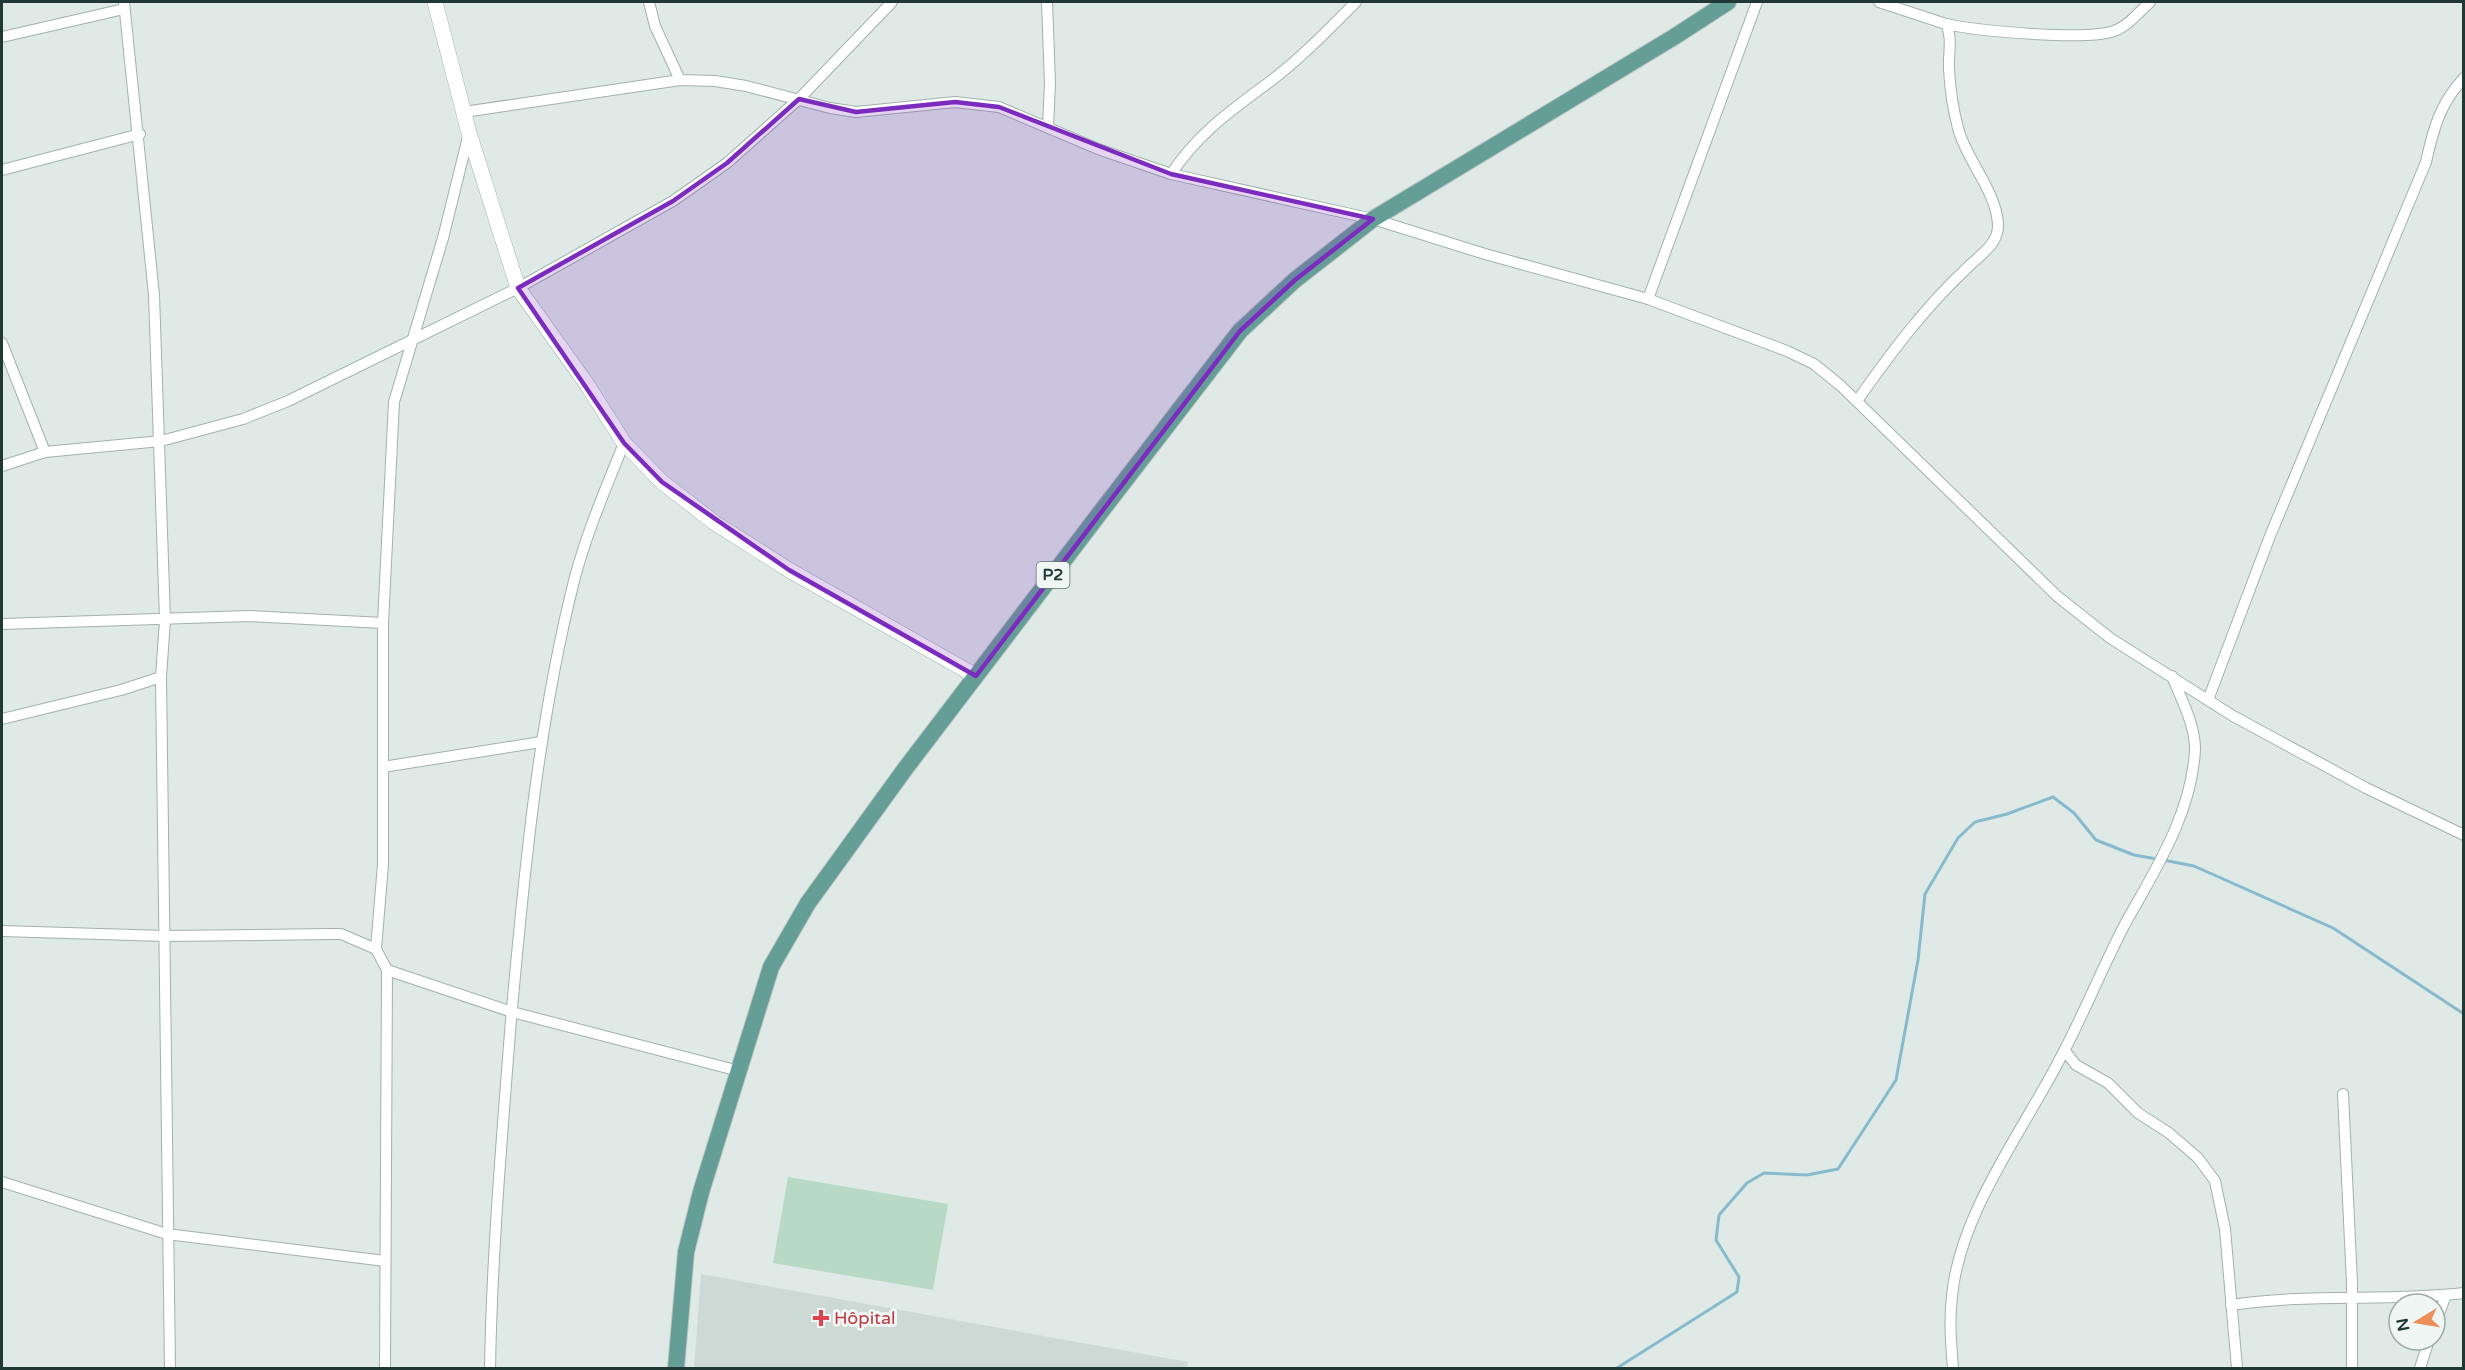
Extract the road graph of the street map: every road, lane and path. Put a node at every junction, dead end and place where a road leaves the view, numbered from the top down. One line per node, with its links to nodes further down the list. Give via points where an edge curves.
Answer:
1 (435, 2): 16 (main road)
2 (649, 2): 14 (street, via 655,27)
3 (892, 2): 15 (street)
4 (1047, 2): 17 (street)
5 (1356, 2): 21 (street, via 1306,51 1188,148)
6 (1728, 2): 22 (main road, P2)
7 (1757, 2): 24 (street)
8 (1880, 2): 11 (street)
9 (2150, 2): 11 (street, via 2127,24 2113,31 2083,35 1974,30)
10 (124, 5): 12 (street); 19 (street)
11 (1946, 24): 27 (street, via 1950,32 1949,66 1958,129 1992,203 1998,224 1996,236 1991,246 1900,340)
12 (2, 37)
13 (2463, 78): 38 (street, via 2439,114 2426,162 2270,536)
14 (681, 80): 15 (street, via 715,81); 16 (street)
15 (799, 99): 17 (street, via 856,112 954,102 982,104); 23 (street, via 727,163 673,201)
16 (464, 112): 18 (main road)
17 (1048, 127): 21 (street)
18 (469, 133): 23 (main road); 25 (street)
19 (140, 134): 20 (street); 28 (street, via 154,295)
20 (2, 170)
21 (1171, 174): 22 (street)
22 (1373, 219): 24 (street, via 1485,255); 36 (main road, P2, via 1295,280 1239,331)
23 (518, 288): 25 (street); 29 (main road)
24 (1648, 299): 27 (street, via 1814,364)
25 (414, 339): 28 (street, via 270,409); 33 (street, via 394,402)
26 (2, 343): 30 (street)
27 (1857, 401): 37 (street, via 2057,596 2110,638)
28 (160, 441): 30 (street); 32 (street)
29 (624, 443): 36 (main road, via 662,482 715,523 789,570); 40 (street, via 575,580)
30 (45, 452): 31 (street)
31 (2, 466)
32 (165, 620): 33 (street, via 249,616); 34 (street); 35 (street)
33 (383, 623): 41 (street)
34 (2, 624)
35 (161, 676): 39 (street, via 121,690); 44 (street)
36 (976, 676): 49 (main road, P2, via 788,935 763,987)
37 (2172, 676): 38 (street); 48 (street, via 2190,722 2195,748 2190,784 2169,848 2099,974)
38 (2208, 700): 42 (street, via 2366,788)
39 (2, 719)
40 (541, 742): 41 (street); 47 (street)
41 (383, 767): 45 (street, via 383,864)
42 (2463, 835)
43 (2, 931): 44 (street)
44 (165, 936): 45 (street, via 341,934); 52 (street)
45 (376, 949): 46 (street)
46 (387, 970): 47 (street); 53 (street)
47 (512, 1012): 49 (street); 62 (street, via 492,1260)
48 (2065, 1051): 58 (street, via 2076,1065 2117,1090 2138,1113 2169,1133 2210,1172 2222,1207); 64 (street, via 1970,1224 1952,1295)
49 (740, 1071): 63 (main road, P2, via 686,1252)
50 (2343, 1094): 57 (street)
51 (2, 1182): 52 (street)
52 (167, 1234): 53 (street); 60 (street)
53 (385, 1261): 61 (street)
54 (2463, 1293): 55 (street)
55 (2447, 1295)
56 (2387, 1298): 57 (street)
57 (2352, 1300): 58 (street, via 2303,1297); 66 (street)
58 (2231, 1305): 65 (street)
59 (2425, 1352): 67 (street)
60 (170, 1368)
61 (385, 1368)
62 (490, 1368)
63 (676, 1368)
64 (1953, 1368)
65 (2237, 1368)
66 (2352, 1368)
67 (2420, 1368)

